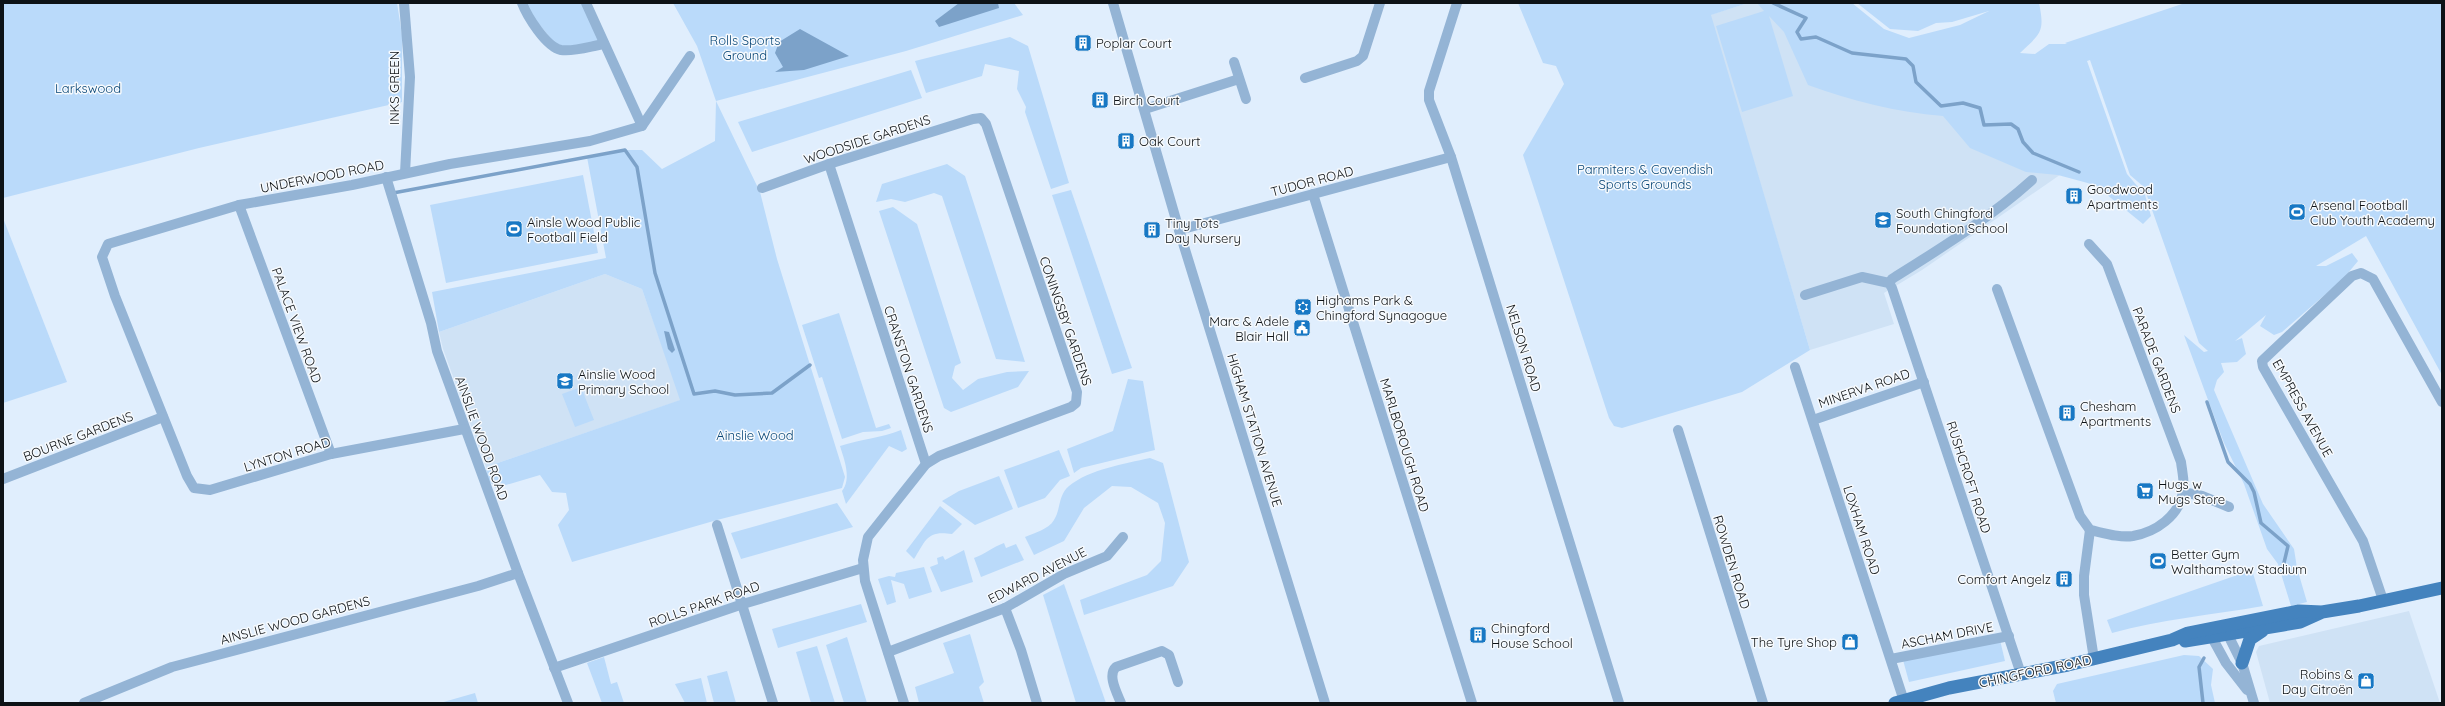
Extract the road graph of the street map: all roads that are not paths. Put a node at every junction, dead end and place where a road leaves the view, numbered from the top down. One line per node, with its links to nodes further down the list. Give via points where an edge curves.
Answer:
1 (404, 3): 18 (street, INKS GREEN, via 410,77)
2 (522, 3): 7 (street, via 527,15 549,44 560,50)
3 (586, 3): 7 (street)
4 (1113, 3): 13 (street, HIGHAM STATION AVENUE)
5 (1380, 3): 10 (street, via 1363,56 1357,61)
6 (1457, 3): 16 (street, NELSON ROAD, via 1429,95)
7 (604, 44): 15 (street)
8 (690, 56): 15 (street)
9 (1234, 62): 11 (street)
10 (1305, 78)
11 (1240, 79): 12 (street); 13 (street)
12 (1246, 99)
13 (1145, 109): 24 (street, HIGHAM STATION AVENUE)
14 (980, 118): 17 (street, WOODSIDE GARDENS); 37 (street, CONINGSBY GARDENS, via 986,124 1077,397 1071,408 939,456)
15 (642, 126): 18 (street, UNDERWOOD ROAD, via 590,141)
16 (1451, 157): 22 (street, TUDOR ROAD); 72 (street, NELSON ROAD)
17 (830, 164): 21 (street, WOODSIDE GARDENS); 37 (street, CRANSTON GARDENS)
18 (405, 173): 19 (street, UNDERWOOD ROAD)
19 (386, 177): 23 (street, UNDERWOOD ROAD); 34 (street, AINSLIE WOOD ROAD, via 431,323 437,351)
20 (2032, 180): 26 (street, via 2008,201 1892,279)
21 (762, 188)
22 (1314, 194): 24 (street, TUDOR ROAD); 71 (street, MARLBOROUGH ROAD)
23 (240, 205): 32 (street, UNDERWOOD ROAD, via 108,244 102,257); 36 (street, PALACE VIEW ROAD)
24 (1179, 230): 70 (street, HIGHAM STATION AVENUE)
25 (2090, 244): 39 (street, PARADE GARDENS, via 2107,264 2139,349 2181,462)
26 (1891, 286): 28 (street, via 1862,277); 30 (street, RUSHCROFT ROAD)
27 (1997, 289): 42 (street, via 2080,516)
28 (1805, 295)
29 (1795, 367): 33 (street, LOXHAM ROAD)
30 (1924, 382): 33 (street, MINERVA ROAD); 54 (street, RUSHCROFT ROAD)
31 (2442, 402): 47 (street, EMPRESS AVENUE, via 2373,279 2361,273 2352,276 2262,361 2263,367 2363,541)
32 (163, 417): 36 (street, LYNTON ROAD, via 194,488 210,490); 38 (street, BOURNE GARDENS)
33 (1813, 420): 56 (street, LOXHAM ROAD)
34 (464, 429): 36 (street, LYNTON ROAD); 45 (street, AINSLIE WOOD ROAD)
35 (1678, 430): 73 (street, ROWDEN ROAD)
36 (331, 454)
37 (926, 464): 44 (street, via 868,538)
38 (3, 479)
39 (2183, 492): 40 (street, via 2202,496); 42 (street, PARADE GARDENS, via 2179,506 2158,528 2133,536 2111,535)
40 (2229, 507)
41 (717, 525): 48 (street)
42 (2090, 530): 57 (street, via 2084,576 2085,603)
43 (1123, 537): 49 (street, EDWARD AVENUE, via 1107,556 1064,574)
44 (863, 568): 48 (street, ROLLS PARK ROAD); 55 (street)
45 (518, 573): 59 (street, AINSLIE WOOD ROAD); 64 (street, AINSLIE WOOD GARDENS, via 478,586 172,667)
46 (2442, 588): 47 (main road, CHINGFORD ROAD)
47 (2383, 600): 50 (main road, CHINGFORD ROAD)
48 (743, 604): 59 (street, ROLLS PARK ROAD); 66 (street)
49 (1005, 608): 55 (street, EDWARD AVENUE); 68 (street)
50 (2322, 612): 51 (main road, CHINGFORD ROAD, via 2300,622); 52 (main road, CHINGFORD ROAD, via 2299,611)
51 (2265, 629): 52 (main road, CHINGFORD ROAD); 58 (main road, via 2250,639)
52 (2226, 630): 53 (main road, CHINGFORD ROAD); 58 (street)
53 (2210, 633): 57 (main road, CHINGFORD ROAD, via 2189,641 2175,639); 62 (street, via 2226,663)
54 (2009, 636): 56 (street, ASCHAM DRIVE); 60 (street, RUSHCROFT ROAD)
55 (888, 652): 67 (street)
56 (1891, 659): 63 (street, LOXHAM ROAD)
57 (2094, 659): 60 (main road, CHINGFORD ROAD)
58 (2242, 663): 62 (street)
59 (554, 668): 65 (street, AINSLIE WOOD ROAD)
60 (2021, 674): 63 (main road, CHINGFORD ROAD, via 1949,688)
61 (1178, 682): 69 (street, via 1169,655 1162,651 1116,667 1112,676)
62 (2249, 692): 74 (street)
63 (1900, 702)
64 (84, 703)
65 (568, 703)
66 (773, 703)
67 (904, 703)
68 (1037, 703)
69 (1121, 703)
70 (1325, 703)
71 (1472, 703)
72 (1619, 703)
73 (1763, 703)
74 (2254, 703)

